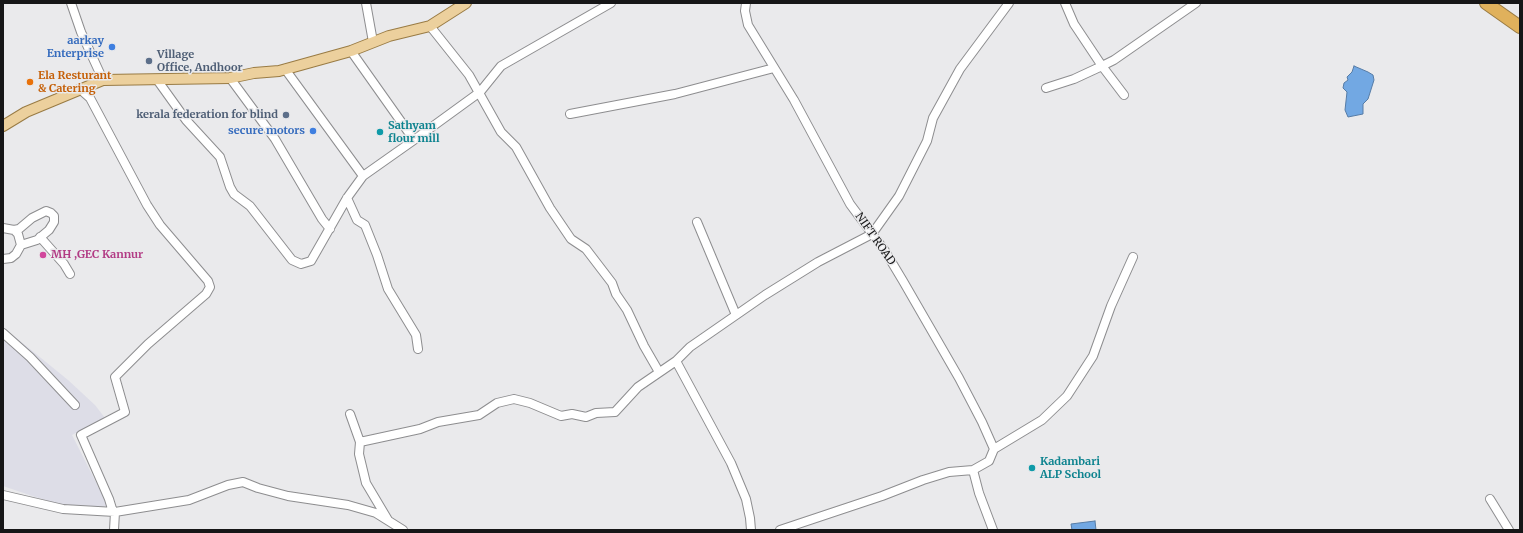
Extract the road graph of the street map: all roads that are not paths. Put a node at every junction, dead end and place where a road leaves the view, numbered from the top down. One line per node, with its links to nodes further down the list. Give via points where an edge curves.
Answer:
1 (71, 3): 18 (street)
2 (366, 3): 12 (street)
3 (466, 3): 10 (main road)
4 (611, 3): 22 (street, via 501,66)
5 (746, 3): 15 (street, NIFT ROAD, via 748,25)
6 (1009, 3): 33 (street, via 956,76 933,118 927,141 899,196)
7 (1065, 3): 14 (street, via 1074,24)
8 (1196, 3): 14 (street)
9 (1486, 3): 11 (highway)
10 (430, 26): 12 (main road); 22 (street)
11 (1520, 27)
12 (373, 42): 13 (main road)
13 (350, 51): 16 (main road); 26 (street)
14 (1102, 66): 20 (street); 23 (street)
15 (774, 68): 24 (street, via 675,94); 33 (street, NIFT ROAD, via 850,204)
16 (285, 69): 17 (main road); 27 (street)
17 (230, 78): 19 (main road); 31 (street, via 275,139)
18 (103, 80): 19 (main road); 21 (main road)
19 (158, 81): 31 (street, via 186,120 220,157 234,194 250,206 292,260 301,264 310,261)
20 (1046, 88)
21 (81, 90): 25 (main road, via 26,112); 51 (street, via 90,98 160,225 208,281 210,287 206,294 148,344 115,377 125,412 81,435)
22 (480, 92): 26 (street); 43 (street, via 501,132 516,147 550,208 571,239 586,249 612,283)
23 (1124, 95)
24 (570, 114)
25 (3, 126)
26 (414, 140): 27 (street)
27 (363, 176): 28 (street)
28 (347, 198): 31 (street); 41 (street, via 357,220 364,225 388,289 416,335)
29 (697, 222): 39 (street)
30 (3, 228): 32 (street)
31 (330, 229)
32 (14, 230): 34 (street, via 46,211 51,213 54,222); 35 (street)
33 (872, 234): 39 (street, via 818,262); 47 (street, NIFT ROAD, via 903,281 959,378)
34 (40, 237): 35 (street); 38 (street)
35 (21, 245): 37 (street, via 11,258)
36 (1133, 257): 47 (street, via 1092,356 1067,396 1042,420)
37 (3, 259)
38 (70, 274)
39 (736, 315): 42 (street, via 690,347)
40 (3, 333): 44 (street, via 30,357)
41 (418, 349)
42 (676, 361): 43 (street); 55 (street, via 731,463 746,499)
43 (659, 372): 46 (street, via 638,387 615,412 596,413 586,417 572,414 560,416 514,399 497,403 479,415 438,422 420,429)
44 (75, 405)
45 (350, 414): 46 (street)
46 (360, 442): 52 (street, via 359,454 366,483)
47 (994, 449): 48 (street, via 990,460)
48 (973, 470): 56 (street, via 949,472 923,480); 57 (street)
49 (3, 495): 51 (street, via 64,509)
50 (1490, 499): 58 (street)
51 (114, 512): 52 (street, via 189,500 243,482 288,496 362,509); 53 (street)
52 (388, 520): 54 (street)
53 (114, 530)
54 (403, 530)
55 (751, 530)
56 (780, 530)
57 (993, 530)
58 (1509, 530)

